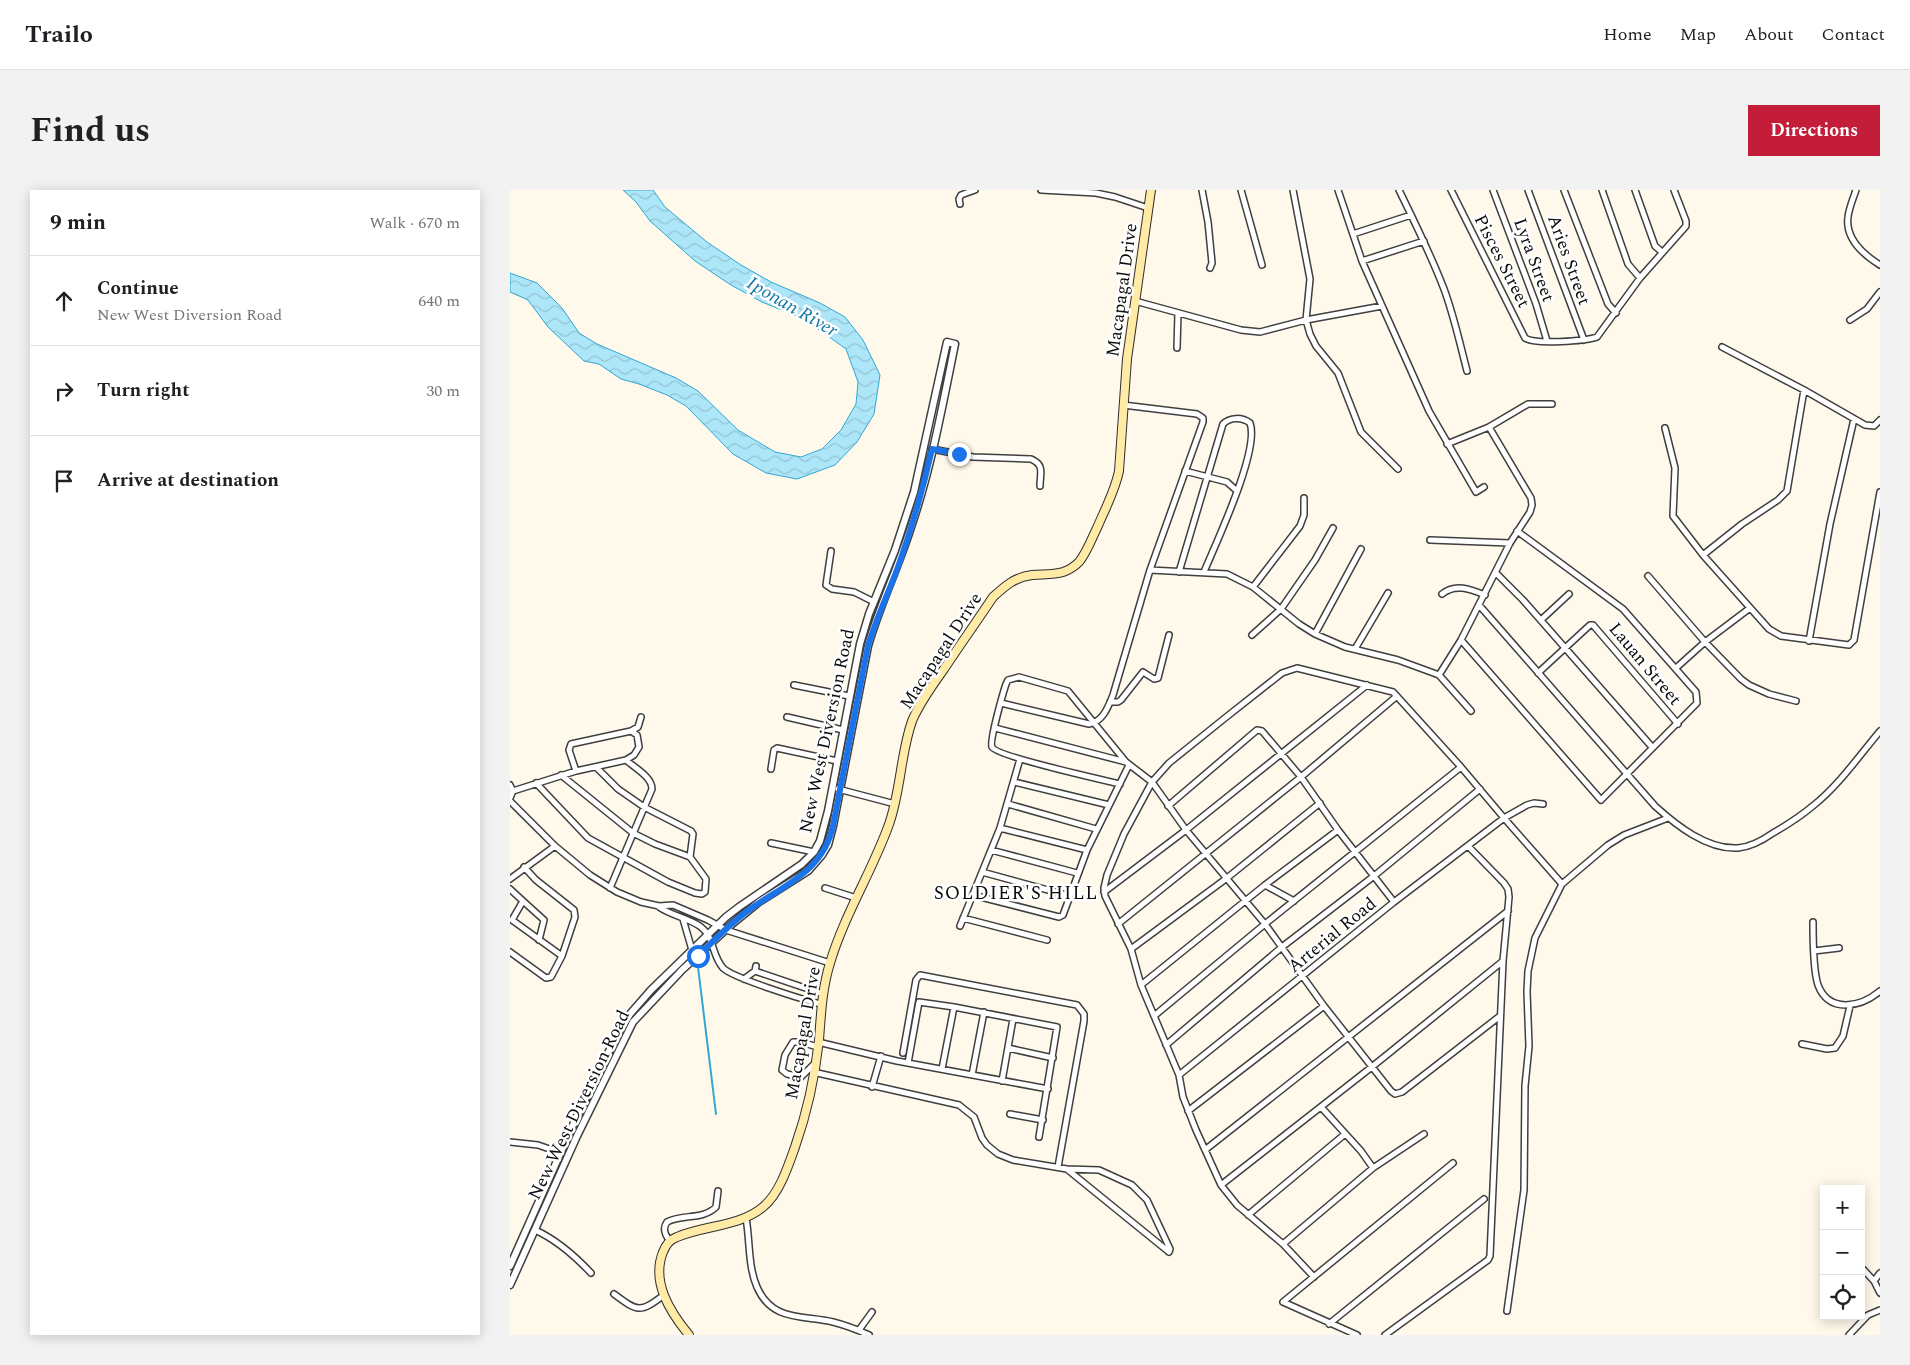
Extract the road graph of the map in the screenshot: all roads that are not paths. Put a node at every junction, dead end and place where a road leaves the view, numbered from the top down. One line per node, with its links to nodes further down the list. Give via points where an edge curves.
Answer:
1 (975, 190): 18 (street, via 961,195)
2 (1040, 190): 17 (street)
3 (1151, 190): 19 (main road, Macapagal Drive)
4 (1202, 190): 27 (street)
5 (1241, 190): 25 (street)
6 (1293, 190): 34 (street, via 1310,279)
7 (1338, 190): 21 (street)
8 (1399, 190): 20 (street)
9 (1451, 190): 37 (street, Pisces Street, via 1525,338)
10 (1493, 190): 37 (street, Lyra Street)
11 (1528, 190): 36 (street, Aries Street)
12 (1564, 190): 33 (street, via 1608,304)
13 (1602, 190): 28 (street, via 1628,264)
14 (1635, 190): 23 (street, via 1656,246)
15 (1674, 190): 23 (street, via 1686,226)
16 (1856, 190): 26 (street, via 1848,216 1848,229 1859,248)
17 (1094, 192): 19 (street)
18 (960, 204)
19 (1148, 208): 30 (main road, Macapagal Drive)
20 (1411, 215): 21 (street); 22 (street)
21 (1353, 234): 24 (street)
22 (1424, 241): 24 (street); 40 (street, via 1447,298)
23 (1662, 252): 28 (street)
24 (1362, 261): 31 (street)
25 (1262, 265)
26 (1880, 265)
27 (1210, 268)
28 (1640, 278): 33 (street)
29 (1880, 292): 35 (street, via 1867,309)
30 (1135, 301): 32 (street); 43 (main road, Macapagal Drive)
31 (1382, 306): 34 (street); 48 (street)
32 (1178, 313): 34 (street, via 1260,332); 39 (street)
33 (1616, 313): 36 (street, via 1597,337)
34 (1306, 320): 50 (street, via 1316,346 1338,373 1361,432)
35 (1850, 320)
36 (1584, 340): 37 (street)
37 (1547, 341)
38 (1722, 347): 41 (street)
39 (1177, 348)
40 (1467, 372)
41 (1804, 390): 44 (street); 64 (street, via 1787,491)
42 (1552, 404): 46 (street, via 1528,404)
43 (1123, 405): 51 (street, via 1183,412 1203,418 1203,426); 130 (main road, Macapagal Drive, via 1117,481 1088,549 1072,568 1054,574 1019,577 1008,582 993,597 919,706 908,736)
44 (1854, 419): 45 (street, via 1870,426); 84 (street, via 1830,524)
45 (1880, 420)
46 (1489, 427): 48 (street); 59 (street, via 1532,502 1530,512)
47 (1665, 428): 64 (street, via 1675,468 1673,516)
48 (1447, 444): 54 (street, via 1476,492)
49 (932, 449): 53 (street, via 973,457 1031,459 1041,468); 75 (street, New West Diversion Road, via 955,344 947,342 914,492); 126 (street, New West Diversion Road, via 913,521 868,646)
50 (1398, 470)
51 (1185, 471): 52 (street); 65 (street)
52 (1208, 476): 55 (street, via 1227,482); 55 (street, via 1223,424 1227,420 1247,420 1252,430); 66 (street)
53 (1040, 486)
54 (1484, 487)
55 (1237, 491): 67 (street)
56 (1880, 492): 84 (street, via 1854,640 1849,645)
57 (1304, 498): 70 (street, via 1300,526)
58 (1333, 528): 78 (street)
59 (1517, 531): 61 (street); 88 (street, via 1623,609)
60 (1430, 540): 61 (street)
61 (1510, 543): 68 (street)
62 (1361, 549): 80 (street)
63 (831, 552): 75 (street, via 826,585 854,592)
64 (1702, 555): 77 (street)
65 (1150, 570): 66 (street); 97 (street)
66 (1179, 572): 67 (street)
67 (1204, 572): 70 (street, via 1227,574)
68 (1496, 572): 74 (street); 79 (street)
69 (1648, 576): 85 (street)
70 (1253, 587): 78 (street)
71 (1388, 593): 87 (street)
72 (1442, 594): 74 (street, via 1451,588 1459,588)
73 (1569, 594): 79 (street)
74 (1484, 595): 76 (street)
75 (874, 602): 93 (street, New West Diversion Road, via 860,644)
76 (1479, 605): 83 (street); 90 (street)
77 (1750, 608): 84 (street, via 1774,633); 85 (street)
78 (1281, 609): 80 (street); 82 (street)
79 (1541, 620): 86 (street)
80 (1315, 634): 87 (street)
81 (1169, 635): 97 (street, via 1158,678 1143,672 1121,700)
82 (1252, 635)
83 (1461, 640): 89 (street); 117 (street, via 1601,800)
84 (1809, 640)
85 (1705, 642): 88 (street); 95 (street, via 1749,685)
86 (1566, 647): 90 (street); 102 (street, Lauan Street, via 1590,625 1596,627); 107 (street)
87 (1355, 649): 89 (street)
88 (1676, 668): 102 (street, via 1698,699)
89 (1439, 674): 98 (street)
90 (1538, 674): 117 (street)
91 (1367, 684): 94 (street); 108 (street); 121 (street, via 1309,670 1290,669 1169,763)
92 (794, 685): 93 (street)
93 (850, 696): 104 (street, New West Diversion Road)
94 (1397, 696): 113 (street); 119 (street)
95 (1796, 701)
96 (1001, 702): 101 (street, via 1078,722); 101 (street, via 1008,680 1018,677 1066,689); 103 (street)
97 (1110, 702): 101 (street, via 1106,712)
98 (1471, 711)
99 (641, 717): 105 (street, via 638,727)
100 (787, 717): 104 (street)
101 (1095, 723): 112 (street)
102 (1678, 724): 107 (street)
103 (995, 728): 109 (street, via 992,749); 112 (street)
104 (843, 730): 111 (street, New West Diversion Road)
105 (631, 731): 110 (street, via 637,735 638,747); 116 (street, via 570,744)
106 (1880, 731): 137 (street, via 1815,805 1754,844 1738,848 1712,843)
107 (1652, 747): 117 (street)
108 (1281, 753): 119 (street); 134 (street, via 1257,730); 140 (street)
109 (1020, 759): 120 (street); 123 (street)
110 (626, 760): 114 (street); 135 (street, via 652,785)
111 (837, 761): 115 (street, via 777,748); 125 (street, New West Diversion Road)
112 (1128, 763): 121 (street); 123 (street)
113 (1461, 766): 127 (street); 148 (street)
114 (596, 767): 116 (street); 135 (street)
115 (771, 769)
116 (576, 771): 118 (street)
117 (1627, 774): 137 (street)
118 (562, 775): 122 (street); 142 (street)
119 (1301, 777): 129 (street); 150 (street)
120 (1014, 782): 131 (street); 133 (street)
121 (1152, 782): 134 (street); 164 (street, via 1106,875)
122 (536, 783): 124 (street); 151 (street, via 588,838)
123 (1120, 784): 133 (street)
124 (511, 788): 128 (street)
125 (832, 788): 126 (street); 149 (street, New West Diversion Road, via 823,834)
126 (840, 789): 130 (street); 183 (street, New West Diversion Road, via 831,836 816,863 744,913)
127 (1480, 789): 136 (street); 156 (street)
128 (510, 799): 144 (street)
129 (1320, 803): 141 (street); 158 (street)
130 (895, 804): 167 (main road, Macapagal Drive)
131 (1008, 804): 138 (street); 139 (street)
132 (1543, 804): 136 (street, Arterial Road, via 1534,803)
133 (1109, 805): 139 (street)
134 (1168, 806): 140 (street)
135 (644, 807): 142 (street); 152 (street, via 691,831)
136 (1504, 818): 145 (street, Arterial Road); 159 (street)
137 (1668, 818): 159 (street, via 1624,835)
138 (1000, 828): 146 (street); 147 (street)
139 (1096, 829): 147 (street)
140 (1186, 830): 150 (street); 164 (street)
141 (1338, 830): 148 (street); 160 (street)
142 (633, 833): 151 (street); 152 (street)
143 (771, 843): 149 (street)
144 (555, 846): 153 (street); 161 (street)
145 (1468, 846): 171 (street, Arterial Road); 173 (street, via 1508,889)
146 (991, 850): 154 (street); 155 (street)
147 (1087, 850): 155 (street)
148 (1356, 851): 156 (street); 170 (street)
149 (814, 852): 181 (street, New West Diversion Road)
150 (1206, 854): 158 (street); 179 (street)
151 (623, 857): 152 (street, via 668,882 702,894 707,886 706,879); 161 (street)
152 (690, 857)
153 (524, 867): 157 (street); 194 (street, via 575,912)
154 (982, 872): 165 (street); 166 (street)
155 (1077, 873): 166 (street)
156 (1374, 876): 171 (street); 188 (street)
157 (510, 878)
158 (1227, 878): 168 (street); 191 (street)
159 (1562, 884): 263 (street, via 1535,938 1528,971 1523,1198)
160 (1265, 885): 168 (street); 170 (street)
161 (610, 888): 172 (street)
162 (825, 888): 167 (street)
163 (510, 889): 169 (street)
164 (1104, 892): 179 (street)
165 (973, 895): 166 (street, via 1059,917 1063,915); 175 (street)
166 (1070, 896)
167 (856, 898): 196 (main road, Macapagal Drive)
168 (1246, 900): 180 (street); 199 (street)
169 (522, 901): 185 (street, via 544,920); 185 (street, via 512,920)
170 (1294, 901): 180 (street)
171 (1394, 902): 197 (street, Arterial Road)
172 (659, 906): 174 (street, via 673,905); 176 (street)
173 (1508, 911): 195 (street); 212 (street)
174 (693, 913): 177 (street); 181 (street)
175 (963, 918): 182 (street); 186 (street)
176 (683, 919): 177 (street); 190 (street)
177 (689, 922): 184 (street, via 700,926)
178 (1813, 922): 192 (street)
179 (1118, 924): 191 (street)
180 (1265, 924): 188 (street); 209 (street)
181 (718, 925): 183 (street); 184 (street, New West Diversion Road)
182 (960, 926)
183 (726, 930): 187 (street, New West Diversion Road); 196 (street)
184 (708, 935): 187 (street); 190 (street, New West Diversion Road)
185 (540, 940): 194 (street)
186 (1047, 940)
187 (712, 942): 198 (street, via 723,968); 249 (street, New West Diversion Road, via 633,1022 581,1127)
188 (1282, 946): 197 (street); 215 (street)
189 (1839, 948): 192 (street)
190 (692, 950): 239 (street, New West Diversion Road, via 630,1014)
191 (1131, 950): 199 (street)
192 (1814, 951): 206 (street, via 1817,983 1822,992 1830,1000)
193 (510, 952): 194 (street, via 546,978 555,972)
194 (562, 956)
195 (1503, 961): 210 (street); 222 (street)
196 (830, 963): 202 (main road, Macapagal Drive)
197 (1304, 976): 205 (street); 226 (street, Arterial Road)
198 (744, 979): 200 (street, via 755,968); 203 (street)
199 (1141, 985): 209 (street)
200 (807, 989): 202 (street); 203 (street)
201 (1880, 991): 206 (street)
202 (823, 994): 204 (main road, Macapagal Drive)
203 (803, 1000): 204 (street)
204 (821, 1004): 213 (main road, Macapagal Drive)
205 (1324, 1006): 212 (street); 231 (street)
206 (1850, 1006): 214 (street, via 1844,1036 1835,1048)
207 (954, 1007): 208 (street); 221 (street, via 919,1002); 223 (street)
208 (984, 1012): 211 (street); 225 (street)
209 (1154, 1016): 215 (street)
210 (1500, 1016): 222 (street, via 1402,1092 1396,1094 1391,1091); 270 (street, via 1490,1256)
211 (1013, 1020): 216 (street); 219 (street, via 1057,1027)
212 (1350, 1036): 222 (street); 238 (street)
213 (818, 1044): 218 (street); 220 (main road, Macapagal Drive); 220 (street, via 793,1042 785,1055 782,1070 801,1077)
214 (1802, 1044)
215 (1166, 1045): 226 (street)
216 (1008, 1048): 219 (street); 227 (street)
217 (903, 1053): 241 (street, via 916,980 920,975 1078,1005 1084,1021)
218 (881, 1056): 221 (street); 228 (street)
219 (1052, 1058): 229 (street)
220 (815, 1063): 224 (main road, Macapagal Drive)
221 (908, 1063): 223 (street)
222 (1373, 1066): 230 (street)
223 (942, 1069): 225 (street)
224 (813, 1072): 228 (street); 248 (main road, Macapagal Drive, via 804,1118 785,1173 767,1203)
225 (972, 1075): 227 (street)
226 (1179, 1075): 231 (street)
227 (1002, 1081): 229 (street)
228 (872, 1086): 241 (street, via 959,1105 974,1117 982,1138 998,1154)
229 (1048, 1089): 233 (street)
230 (1321, 1107): 234 (street); 244 (street)
231 (1188, 1112): 238 (street)
232 (1010, 1114): 233 (street)
233 (1042, 1120): 236 (street)
234 (1345, 1134): 242 (street); 247 (street)
235 (1424, 1134): 242 (street)
236 (1039, 1138)
237 (510, 1142): 239 (street, via 538,1145)
238 (1205, 1150): 244 (street)
239 (561, 1153): 252 (street, New West Diversion Road)
240 (1453, 1162): 256 (street)
241 (1058, 1167): 243 (street)
242 (1373, 1168): 251 (street)
243 (1067, 1169): 243 (street, via 1168,1251 1170,1251 1147,1200 1132,1185 1099,1170)
244 (1222, 1185): 247 (street)
245 (718, 1190): 250 (street, via 712,1211 667,1222 664,1230)
246 (1484, 1199): 265 (street)
247 (1248, 1215): 251 (street)
248 (746, 1218): 250 (main road, Macapagal Drive); 266 (street, via 752,1267 764,1299 782,1314 835,1322)
249 (536, 1230): 254 (street, via 563,1247); 258 (street, New West Diversion Road)
250 (670, 1241): 261 (main road, via 658,1268)
251 (1283, 1244): 256 (street)
252 (510, 1266)
253 (1865, 1271): 257 (street)
254 (591, 1273)
255 (1880, 1273): 257 (street)
256 (1314, 1277): 265 (street, via 1283,1302)
257 (1874, 1281): 259 (street)
258 (510, 1285)
259 (1880, 1293)
260 (614, 1294): 261 (street, via 637,1310 648,1307)
261 (664, 1295): 267 (main road)
262 (1880, 1310): 271 (street, via 1868,1316)
263 (1507, 1311)
264 (872, 1312): 266 (street)
265 (1329, 1324): 269 (street)
266 (859, 1330): 268 (street)
267 (689, 1335)
268 (869, 1335)
269 (1357, 1335)
270 (1385, 1335)
271 (1849, 1335)

